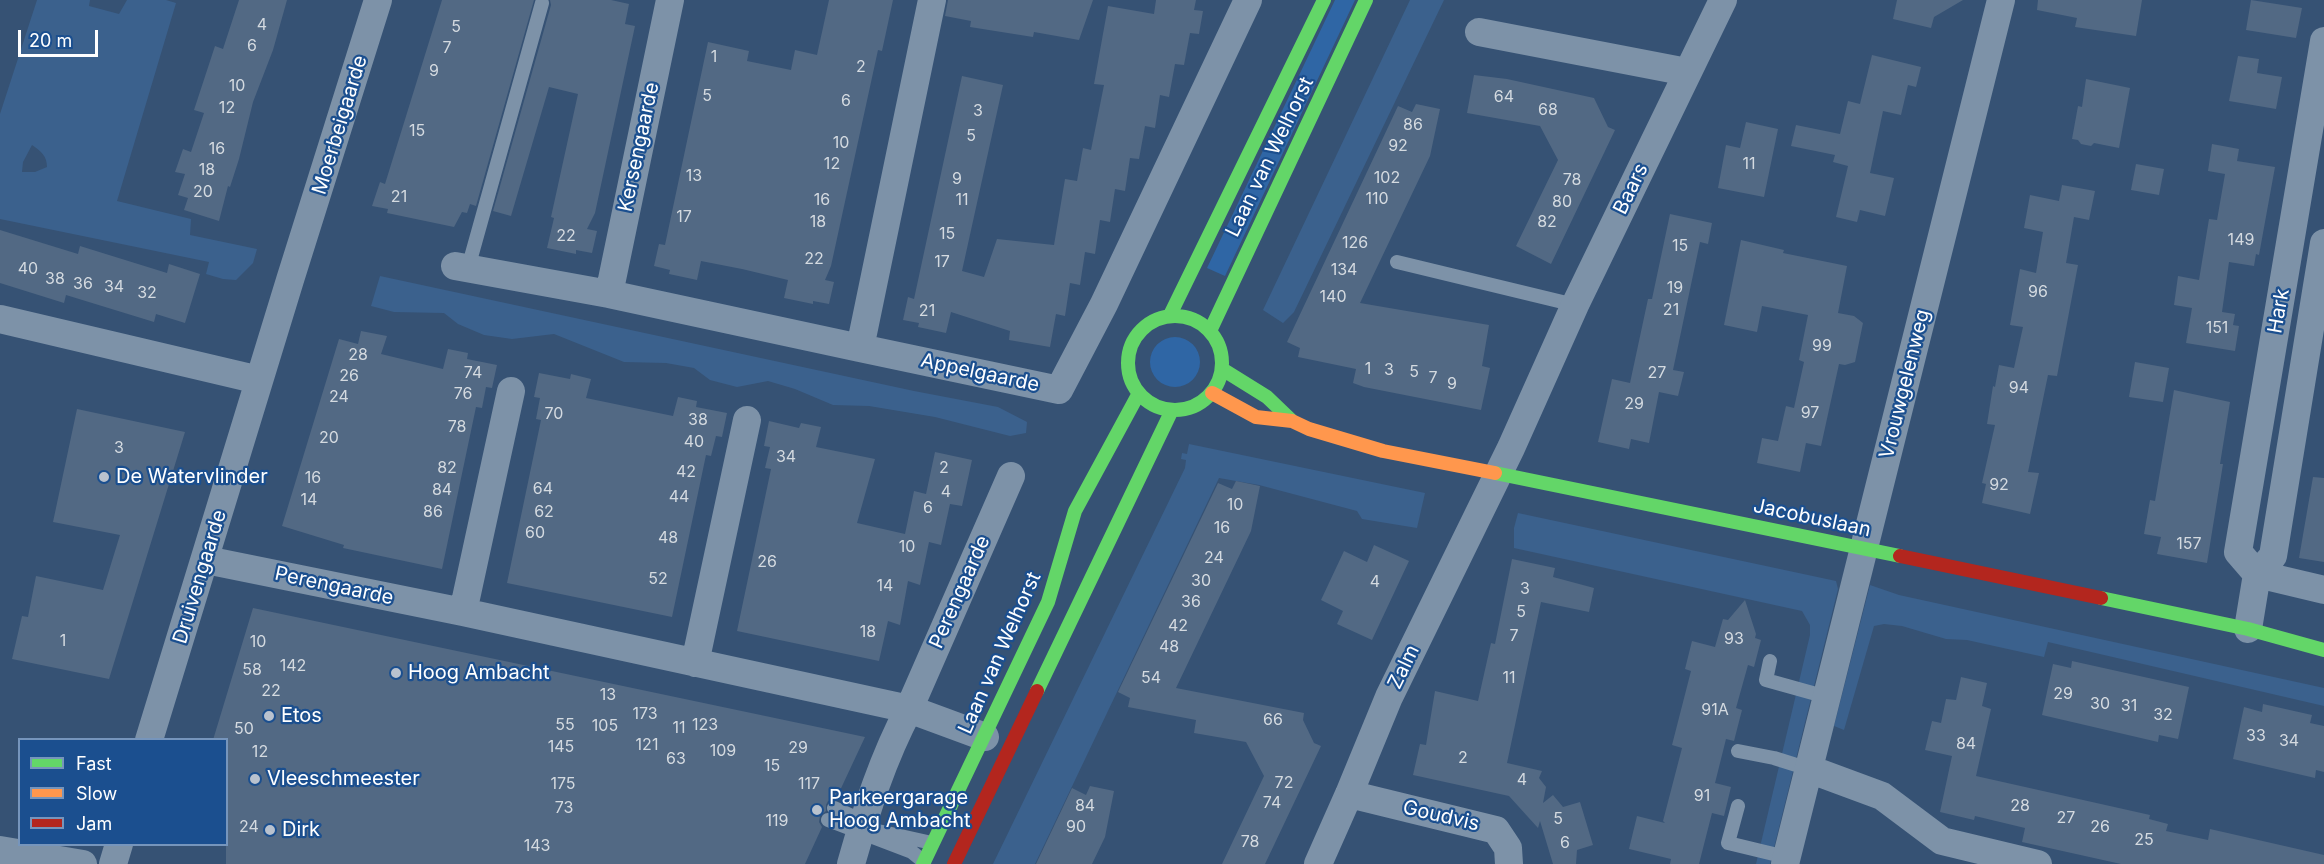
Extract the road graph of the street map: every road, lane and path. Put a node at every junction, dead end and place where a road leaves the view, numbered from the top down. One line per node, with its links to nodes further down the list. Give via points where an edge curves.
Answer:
1 (378, 0): 15 (street, Moerbeigaarde)
2 (670, 0): 18 (street, Kersengaarde)
3 (932, 0): 25 (street)
4 (1248, 0): 25 (street, Appelgaarde, via 1059,390)
5 (1366, 0): 22 (main road, Laan van Welhorst)
6 (1723, 0): 12 (street, Baars)
7 (2001, 0): 36 (street, Vrouwgelenweg)
8 (1315, 2): 20 (main road, Laan van Welhorst)
9 (542, 3): 17 (lane)
10 (1479, 32): 12 (street)
11 (2324, 41): 13 (street, Hark)
12 (1687, 72): 19 (street, Baars)
13 (2319, 104): 23 (street, Hark)
14 (2324, 243): 24 (street, Hark)
15 (301, 249): 27 (street, Druivengaarde)
16 (1397, 262): 19 (lane)
17 (461, 267): 18 (street)
18 (609, 294): 25 (street)
19 (1575, 305): 34 (street, Baars)
20 (1170, 315): 22 (main road, via 1192,319); 29 (main road, via 1143,328 1131,345 1129,375)
21 (0, 320): 27 (street)
22 (1210, 331): 26 (main road, via 1221,353)
23 (2274, 339): 24 (street); 38 (street, Hark, via 2238,552)
24 (2315, 347): 38 (street, Hark, via 2273,556)
25 (860, 348)
26 (1222, 369): 30 (main road); 33 (main road, Jacobuslaan, via 1267,397)
27 (259, 380): 37 (street, Druivengaarde)
28 (511, 391): 40 (street)
29 (1139, 393): 31 (main road, via 1154,405); 47 (main road, Laan van Welhorst, via 1075,511 1048,602)
30 (1212, 393): 31 (main road, via 1190,408); 33 (main road, Jacobuslaan, via 1256,417)
31 (1172, 410): 64 (main road)
32 (747, 420): 44 (street)
33 (1292, 421): 34 (main road, Jacobuslaan, via 1383,451)
34 (1497, 473): 36 (main road, Jacobuslaan); 51 (street, Zalm, via 1389,697)
35 (1011, 476): 46 (street, Perengaarde)
36 (1863, 549): 41 (main road, Jacobuslaan); 45 (street, Vrouwgelenweg)
37 (206, 560): 40 (street, Perengaarde); 48 (street, Druivengaarde)
38 (2257, 574): 39 (street); 41 (street, Hark)
39 (2324, 590)
40 (463, 612): 44 (street, Perengaarde)
41 (2248, 629): 42 (main road, Jacobuslaan)
42 (2324, 650)
43 (1770, 661): 45 (lane, via 1766,681)
44 (694, 663): 46 (street, Perengaarde)
45 (1822, 696): 50 (street, Vrouwgelenweg)
46 (909, 709): 47 (street, Perengaarde); 54 (street, Perengaarde, via 894,738)
47 (985, 737): 55 (main road, Laan van Welhorst)
48 (150, 738)
49 (1738, 751): 50 (lane)
50 (1804, 768): 58 (street, Vrouwgelenweg); 66 (street, via 1882,796 1942,841)
51 (1349, 794): 60 (street, Zalm); 65 (street, Goudvis, via 1496,830 1508,848)
52 (1738, 806): 58 (lane, via 1728,843)
53 (831, 814): 54 (lane)
54 (862, 826): 55 (lane); 59 (lane, via 912,852); 63 (street, Perengaarde)
55 (934, 843): 59 (main road, Laan van Welhorst)
56 (118, 846): 62 (street)
57 (0, 850): 61 (street)
58 (1782, 859)
59 (924, 863)
60 (1322, 863)
61 (83, 864)
62 (113, 864)
63 (851, 864)
64 (954, 864)
65 (1509, 864)
66 (2038, 864)

